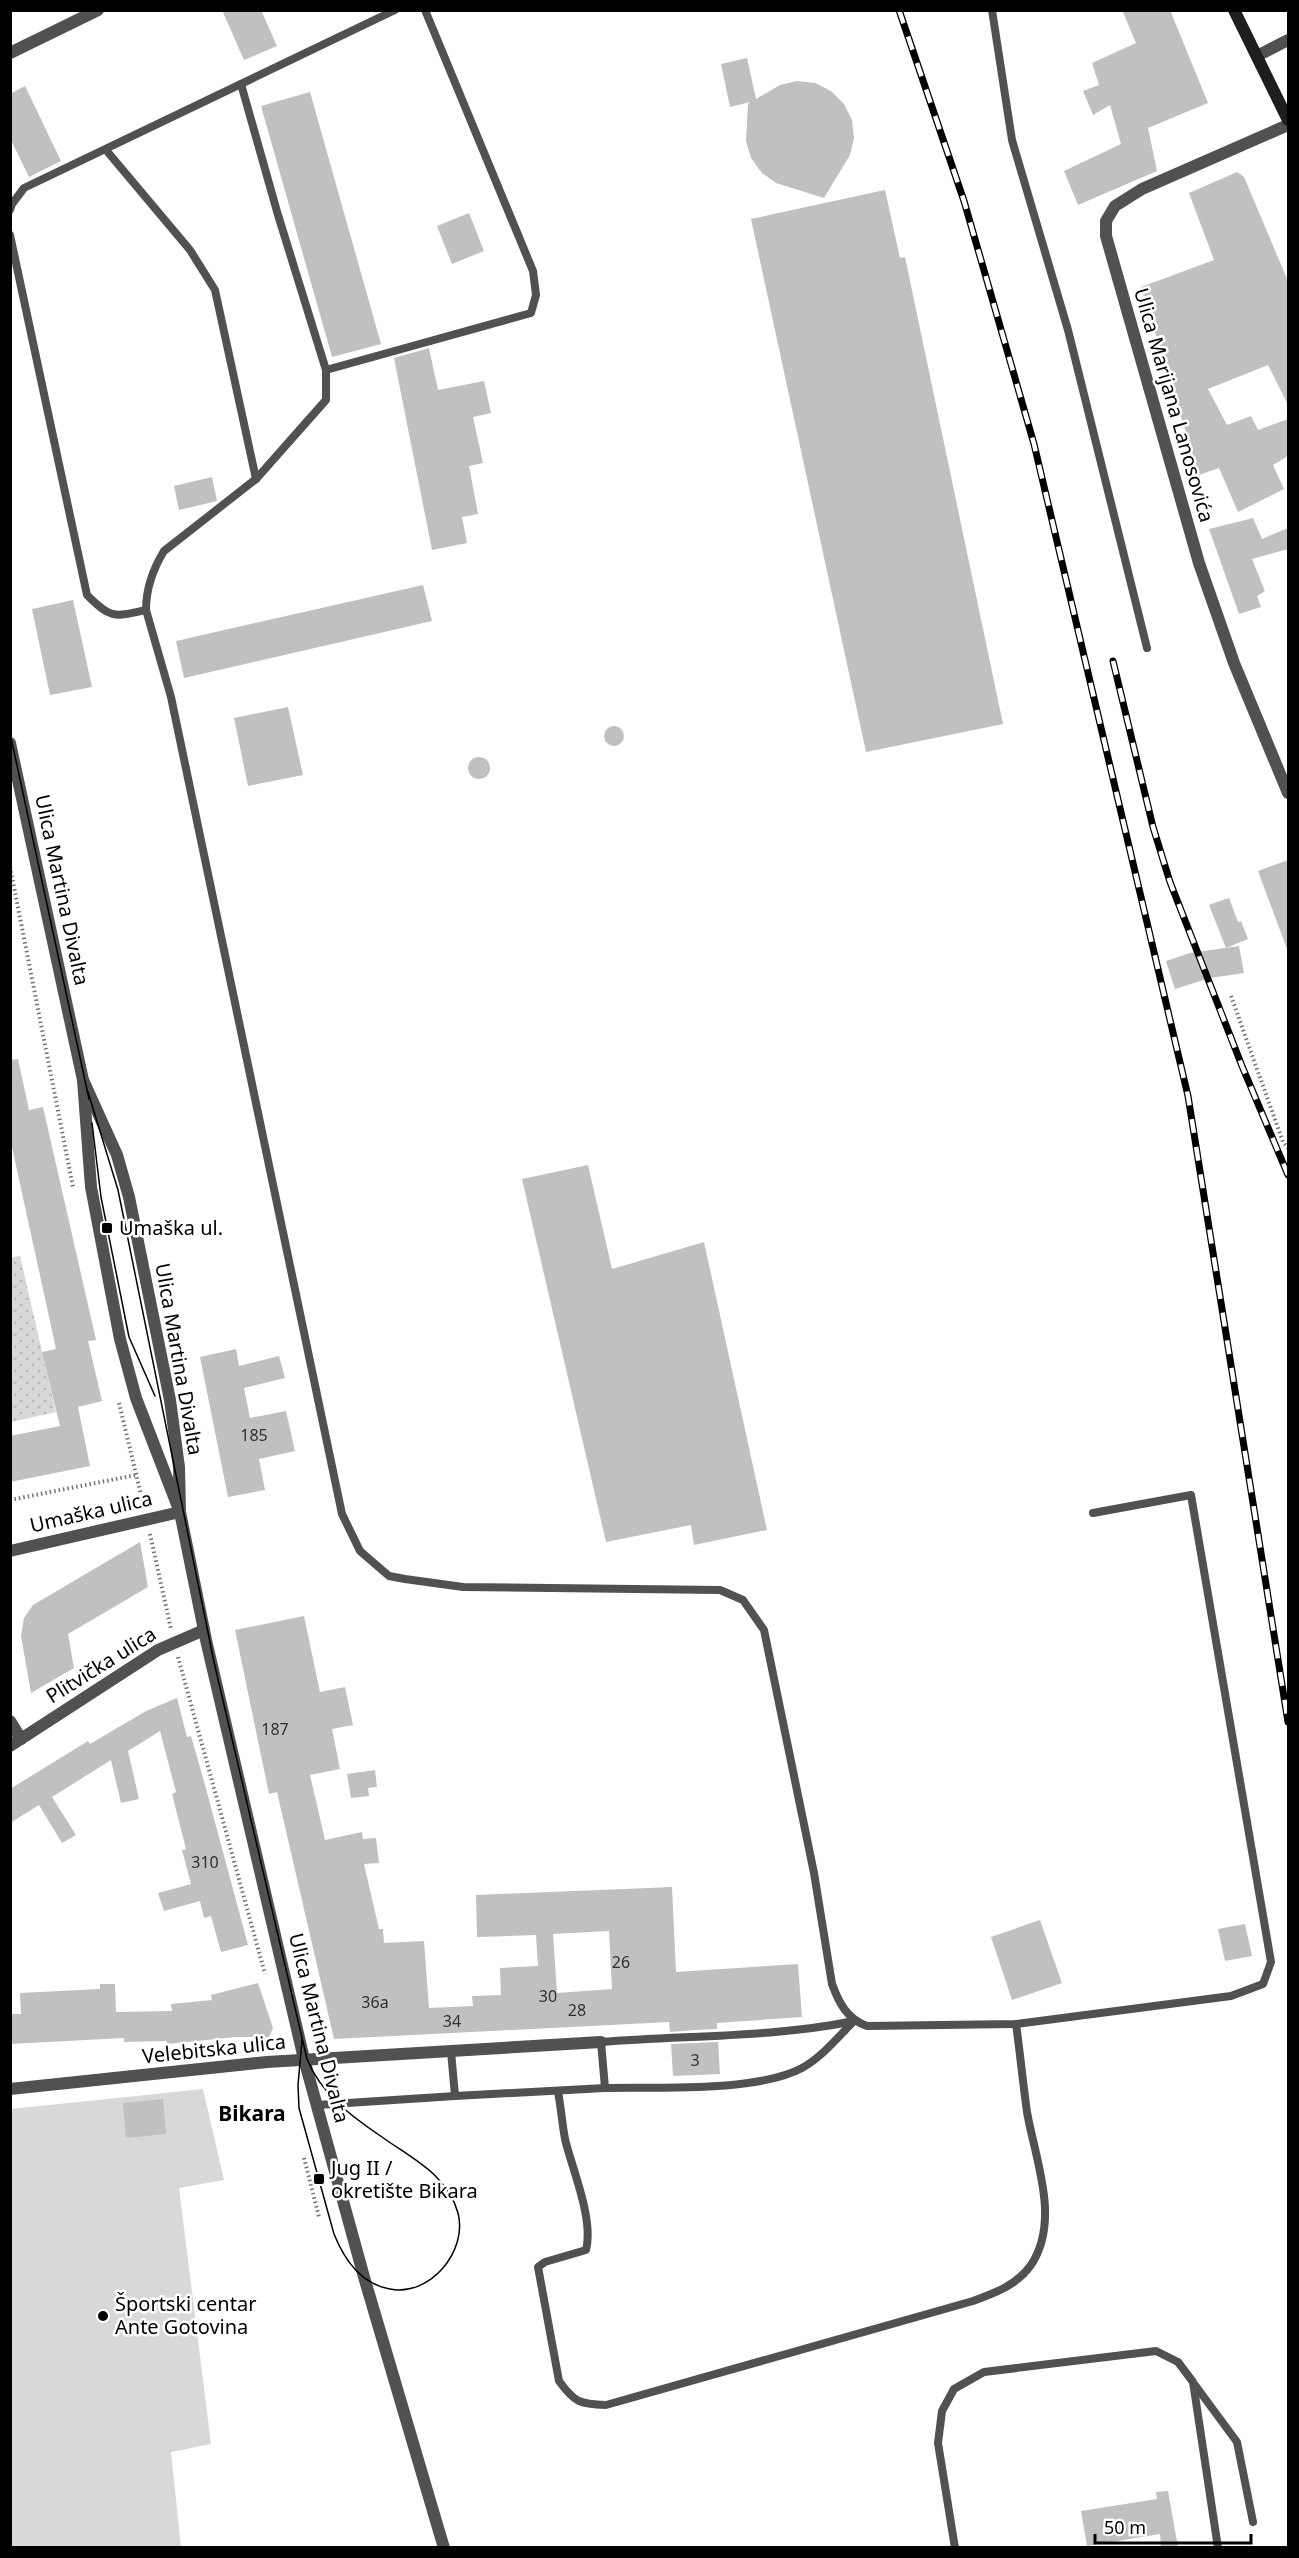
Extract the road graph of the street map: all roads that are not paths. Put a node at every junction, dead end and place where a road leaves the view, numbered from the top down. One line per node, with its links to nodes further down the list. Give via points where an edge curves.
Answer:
1 (98, 10): 7 (street)
2 (395, 10): 9 (lane)
3 (425, 10): 15 (lane, via 533,271 536,295 531,313)
4 (992, 10): 18 (lane, via 1012,141 1068,330)
5 (1234, 10): 8 (main road)
6 (1288, 40): 8 (street)
7 (11, 50)
8 (1257, 56): 10 (main road)
9 (241, 84): 12 (lane); 15 (lane)
10 (1288, 120)
11 (1288, 125): 20 (street, Ulica Marijana Lanosovića, via 1142,189 1115,206 1106,220 1106,236 1199,563 1234,663)
12 (106, 150): 13 (lane, via 24,188); 16 (lane, via 190,250 215,290)
13 (10, 210)
14 (10, 235): 17 (lane, via 87,595 104,612 119,616)
15 (326, 370): 16 (lane, via 326,400)
16 (256, 479): 17 (lane, via 164,550 149,586)
17 (146, 610): 28 (lane, via 173,708 342,1514 360,1551 389,1576 463,1587 720,1590 743,1600 764,1630 814,1873 832,1984)
18 (1147, 648)
19 (10, 743): 21 (street, Ulica Martina Divalta)
20 (1288, 793)
21 (83, 1080): 22 (street, Ulica Martina Divalta, via 91,1187 120,1339 136,1398); 22 (street, Ulica Martina Divalta, via 117,1155 129,1197 170,1400)
22 (180, 1512): 24 (street, Umaška ulica); 25 (street, Ulica Martina Divalta)
23 (1093, 1513): 29 (lane, via 1191,1495 1271,1962 1263,1984 1231,1996)
24 (10, 1551)
25 (204, 1630): 27 (street, Plitvička ulica, via 174,1642); 32 (street, Ulica Martina Divalta)
26 (10, 1721): 27 (street, Plitvička ulica)
27 (16, 1742)
28 (854, 2021): 29 (lane, via 867,2026); 30 (lane, via 780,2033); 33 (lane, via 802,2068 764,2081)
29 (1016, 2024): 35 (lane, via 1027,2112 1045,2204 1042,2237 1031,2265 1006,2288 973,2301 606,2404 581,2404 559,2381 538,2267 586,2250 588,2242)
30 (601, 2042): 31 (street, Velebitska ulica); 33 (lane)
31 (451, 2051): 32 (street, Velebitska ulica); 36 (lane)
32 (304, 2059): 34 (street, Velebitska ulica); 37 (street, Ulica Martina Divalta)
33 (605, 2088): 35 (lane)
34 (10, 2090)
35 (558, 2092): 36 (lane)
36 (455, 2096): 37 (lane)
37 (317, 2105): 40 (street, Ulica Martina Divalta)
38 (1193, 2382): 39 (lane, via 1237,2442); 41 (lane, via 1178,2362 1156,2351 984,2372 954,2389 942,2411 938,2443); 42 (lane)
39 (1253, 2522)
40 (444, 2547)
41 (955, 2547)
42 (1218, 2547)

